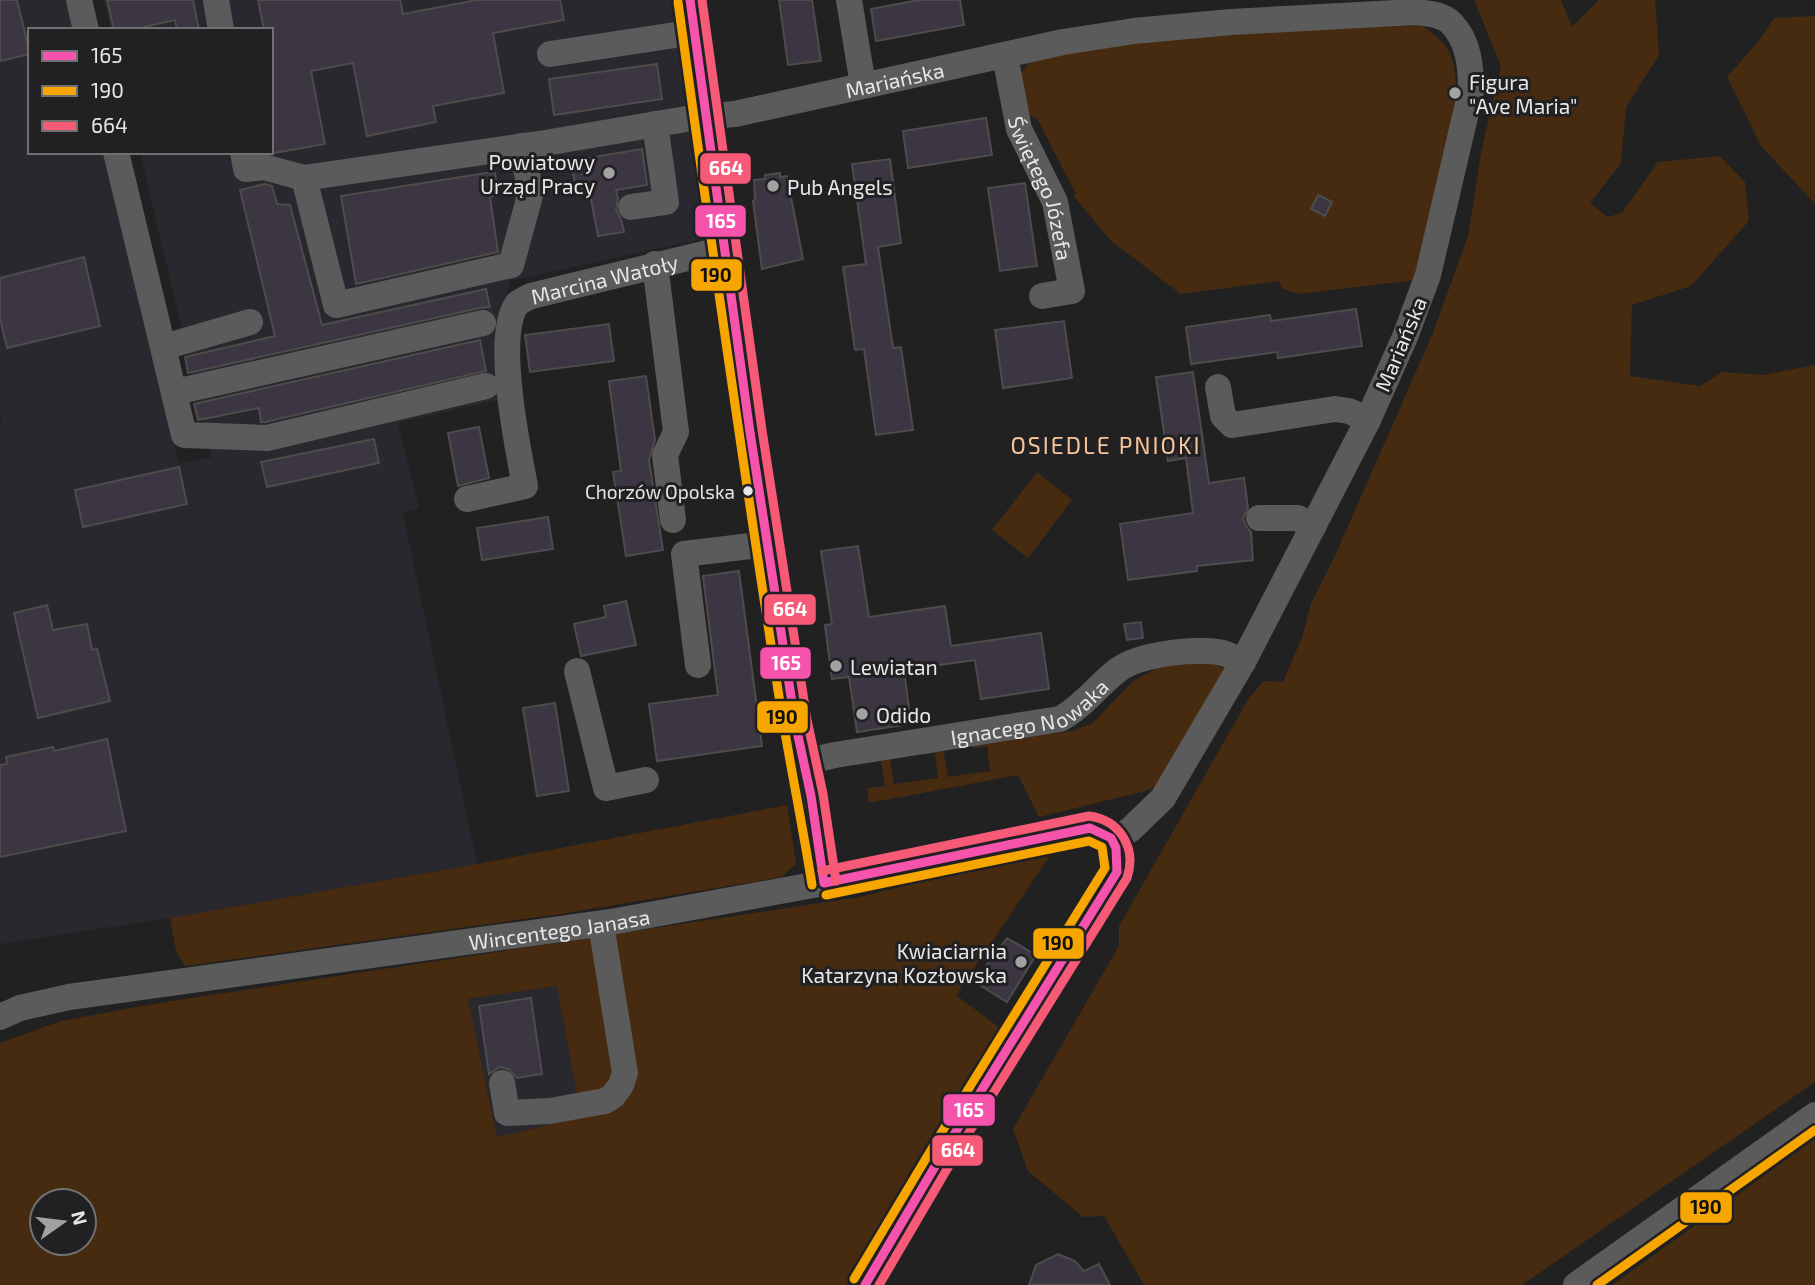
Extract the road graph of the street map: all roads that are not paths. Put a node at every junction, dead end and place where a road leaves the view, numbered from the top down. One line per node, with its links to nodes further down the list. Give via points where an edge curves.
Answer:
1 (79, 0): 7 (street)
2 (216, 0): 8 (street)
3 (690, 0): 9 (street)
4 (849, 0): 12 (street)
5 (1358, 7): 6 (street, Mariańska, via 1414,12); 11 (street, Mariańska, via 1134,30)
6 (1436, 7): 29 (street, Mariańska, via 1463,42 1471,64 1471,91 1428,275)
7 (86, 28)
8 (221, 28)
9 (695, 32): 10 (street); 13 (street)
10 (550, 54)
11 (1005, 56): 12 (street, Mariańska); 22 (street, Świętego Józefa, via 1019,129 1055,202 1072,291)
12 (863, 85): 13 (street, Mariańska)
13 (706, 117): 14 (street, Mariańska); 20 (street)
14 (655, 124): 15 (street, Mariańska); 19 (street, via 666,202)
15 (521, 146): 18 (street, Mariańska); 18 (street, via 531,192 511,265 337,305)
16 (116, 154): 25 (street)
17 (243, 154): 18 (street, via 246,169 264,167)
18 (304, 177)
19 (631, 207)
20 (724, 248): 21 (street, Marcina Watoły); 34 (street)
21 (655, 264): 30 (street, Marcina Watoły, via 518,303 510,320 509,387 525,486); 32 (street, via 676,432 665,455)
22 (1042, 296)
23 (250, 322): 25 (street)
24 (483, 323): 28 (street)
25 (164, 347): 28 (street)
26 (486, 386): 28 (street, via 267,439 184,435)
27 (1218, 387): 29 (street, via 1223,416 1232,425 1335,409)
28 (175, 392)
29 (1368, 420): 33 (street, Mariańska)
30 (467, 499)
31 (1259, 519): 33 (street, via 1298,517)
32 (673, 520)
33 (1312, 527): 35 (street, Mariańska)
34 (767, 544): 36 (street, via 684,554); 38 (street)
35 (1243, 662): 38 (street, Ignacego Nowaka, via 1223,653 1201,651 1133,660 1060,719); 40 (street, Mariańska, via 1163,798)
36 (698, 665)
37 (577, 671): 39 (street, via 606,788)
38 (804, 762): 41 (street)
39 (646, 780)
40 (1114, 841): 41 (street, Wincentego Janasa, via 1105,832 1090,828); 46 (street, via 1117,872)
41 (824, 883): 42 (street, Wincentego Janasa)
42 (601, 923): 43 (street, Wincentego Janasa, via 69,997); 44 (street, via 625,1073 621,1085 605,1101 507,1113)
43 (0, 1017)
44 (502, 1083)
45 (1815, 1115): 47 (street)
46 (865, 1285)
47 (1576, 1285)

